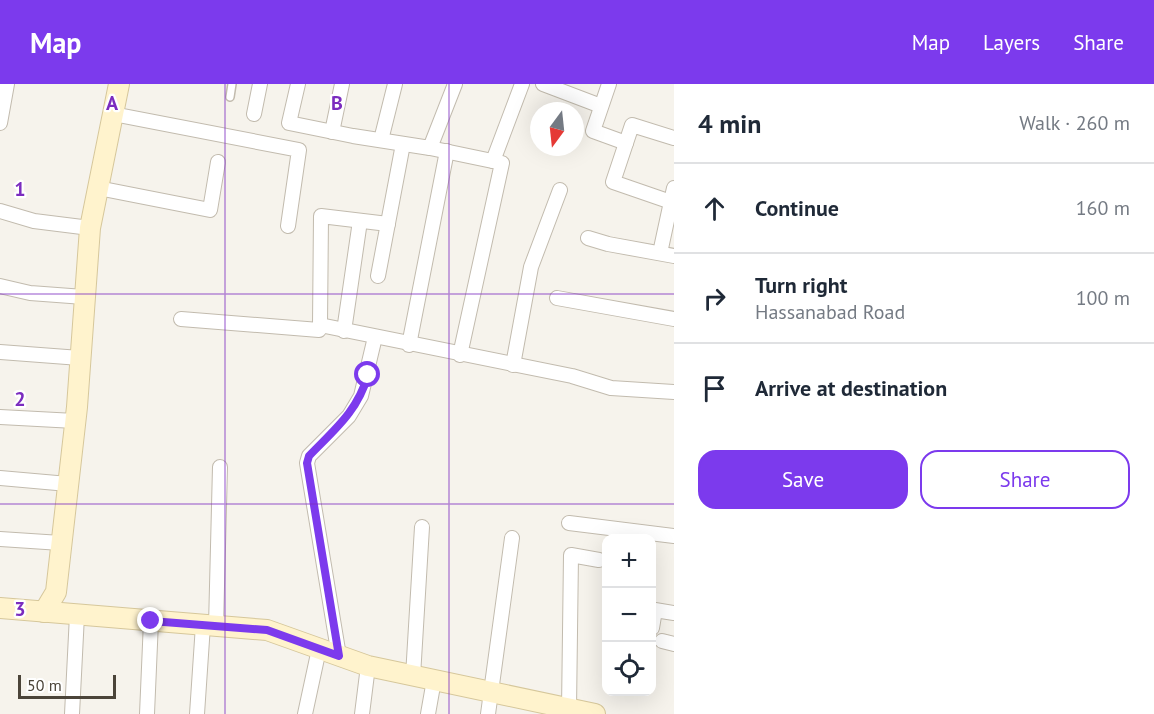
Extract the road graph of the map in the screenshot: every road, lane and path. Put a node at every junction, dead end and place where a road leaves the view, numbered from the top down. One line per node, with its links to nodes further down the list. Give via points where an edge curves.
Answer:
1 (7, 84): 16 (street)
2 (119, 84): 14 (street)
3 (232, 84): 12 (lane)
4 (261, 84): 15 (street)
5 (298, 84): 17 (street, via 289,123)
6 (342, 84): 17 (street)
7 (395, 84): 19 (street)
8 (455, 84): 22 (street)
9 (522, 84): 24 (street)
10 (543, 84): 13 (street)
11 (609, 84): 13 (street)
12 (230, 97)
13 (601, 106): 20 (street, via 593,131)
14 (113, 114): 26 (street); 32 (street, via 299,150)
15 (254, 114)
16 (0, 123)
17 (332, 132): 19 (street)
18 (674, 138): 20 (street, via 632,125)
19 (381, 140): 21 (street)
20 (626, 143): 28 (street, via 613,182)
21 (403, 144): 22 (street); 31 (street)
22 (430, 147): 23 (street)
23 (447, 151): 24 (street); 46 (street)
24 (493, 161): 48 (street, via 502,163)
25 (218, 162): 26 (street, via 210,210)
26 (98, 188): 33 (street)
27 (560, 190): 50 (street, via 531,267)
28 (673, 195): 35 (street)
29 (0, 212): 33 (street)
30 (360, 221): 31 (street); 43 (street, via 321,216); 44 (street)
31 (388, 224): 37 (street)
32 (288, 226)
33 (90, 228): 39 (street)
34 (588, 238): 35 (street)
35 (660, 253): 36 (street)
36 (674, 255)
37 (378, 276)
38 (0, 286): 39 (street, via 30,293)
39 (84, 297): 49 (street)
40 (557, 298): 42 (street)
41 (181, 319): 43 (street, via 319,330)
42 (674, 319)
43 (320, 325): 44 (street)
44 (344, 331): 45 (street)
45 (375, 338): 46 (street); 72 (street, via 362,396 307,463)
46 (409, 345): 48 (street)
47 (0, 352): 49 (street)
48 (460, 355): 50 (street)
49 (80, 358): 53 (street)
50 (513, 365): 51 (street, via 611,388)
51 (674, 392)
52 (0, 417): 53 (street)
53 (75, 421): 56 (street)
54 (220, 467): 70 (street)
55 (0, 478): 56 (street)
56 (68, 483): 62 (street)
57 (569, 523): 59 (street)
58 (422, 527): 74 (street)
59 (674, 536)
60 (512, 538): 76 (street)
61 (0, 539): 62 (street)
62 (61, 543): 66 (street, via 56,592)
63 (599, 560): 78 (street, via 571,555)
64 (0, 609): 66 (street)
65 (656, 610): 67 (street)
66 (44, 612): 68 (street)
67 (674, 613)
68 (77, 615): 69 (street); 79 (street)
69 (151, 621): 70 (street); 80 (street)
70 (209, 625): 71 (street, via 267,630); 81 (street)
71 (319, 649): 72 (street); 82 (street)
72 (339, 656): 73 (street)
73 (368, 666): 74 (street); 83 (street)
74 (413, 676): 75 (street)
75 (434, 680): 76 (street); 84 (street)
76 (491, 692): 77 (street); 85 (street)
77 (542, 709): 78 (street)
78 (569, 709): 86 (street)
79 (72, 714)
80 (147, 714)
81 (197, 714)
82 (305, 714)
83 (362, 714)
84 (428, 714)
85 (488, 714)
86 (595, 714)

